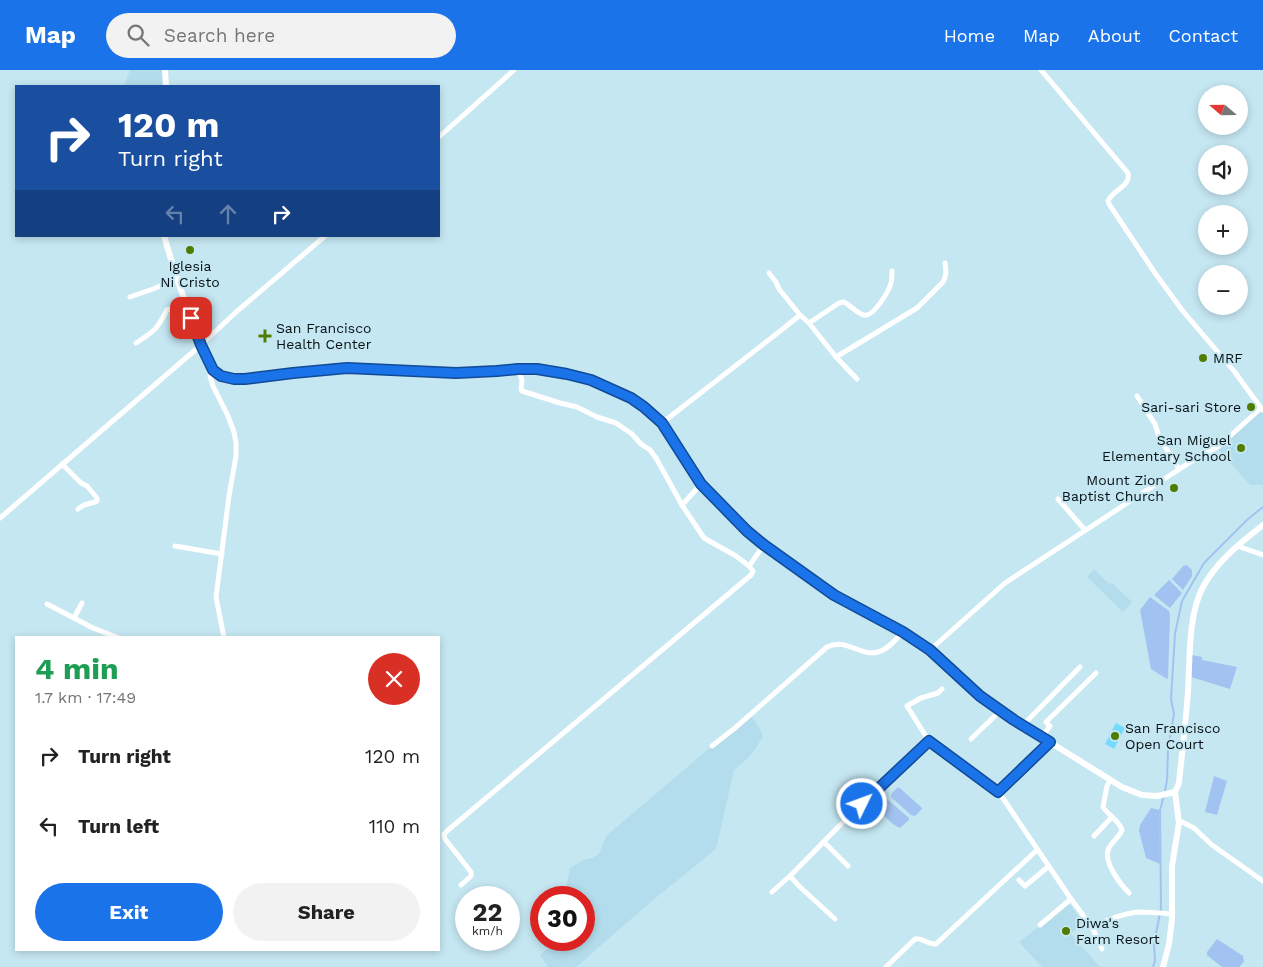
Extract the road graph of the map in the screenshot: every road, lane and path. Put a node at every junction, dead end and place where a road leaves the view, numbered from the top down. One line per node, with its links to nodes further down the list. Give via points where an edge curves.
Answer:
1 (165, 70): 4 (street)
2 (514, 70): 5 (street)
3 (1041, 70): 23 (street, via 1128,173 1128,182 1111,195 1109,204 1182,310)
4 (166, 85)
5 (440, 136)
6 (164, 237): 11 (street)
7 (323, 237): 17 (street)
8 (945, 263): 18 (street, via 947,273 944,282 917,308)
9 (892, 271): 15 (street, via 888,290 875,310 867,315 842,302)
10 (769, 273): 14 (street)
11 (177, 279): 12 (street); 13 (street)
12 (130, 297)
13 (186, 304): 16 (street, via 167,310 155,330); 17 (street)
14 (800, 315): 15 (street); 24 (street)
15 (808, 323): 18 (street)
16 (136, 343)
17 (201, 345): 20 (street); 25 (street)
18 (836, 357): 21 (street)
19 (518, 369): 20 (street, via 459,373 347,368 245,379 221,376); 24 (street, via 560,372 591,380 631,398); 29 (street, via 522,391 616,422 632,434 656,458)
20 (213, 370): 37 (street, via 210,376 213,386 228,416 236,443)
21 (856, 379)
22 (1137, 396): 26 (street, via 1156,424 1159,437)
23 (1262, 409): 26 (street, via 1219,446)
24 (662, 423): 27 (street)
25 (62, 464): 30 (street, via 97,498); 31 (street)
26 (1179, 469): 33 (street)
27 (701, 484): 29 (street); 34 (street)
28 (1058, 499): 33 (street)
29 (682, 505): 39 (street, via 704,538)
30 (78, 509)
31 (0, 518)
32 (1263, 525): 59 (street, via 1217,567 1197,601 1192,620 1179,783)
33 (1085, 530): 46 (street, via 1005,583)
34 (764, 545): 39 (street); 43 (street, via 834,595)
35 (175, 546): 37 (street)
36 (1240, 547): 38 (street)
37 (222, 554): 45 (street, via 216,597)
38 (1263, 555)
39 (749, 566): 70 (street, via 753,571 751,575 446,831 445,838 470,872)
40 (82, 603): 42 (street)
41 (47, 604): 42 (street)
42 (74, 618): 44 (street)
43 (903, 632): 46 (street); 56 (street, via 876,653 836,643 828,647)
44 (114, 636)
45 (224, 636)
46 (930, 650): 50 (street, via 980,696)
47 (1080, 667): 51 (street)
48 (1096, 674): 52 (street, via 1046,722 1050,726)
49 (942, 689): 54 (street, via 907,706)
50 (1001, 710): 51 (street); 53 (street)
51 (1023, 725): 52 (street)
52 (1042, 737): 55 (street)
53 (971, 739)
54 (929, 741): 58 (street); 63 (street)
55 (1050, 742): 57 (street); 58 (street)
56 (712, 746)
57 (1110, 780): 59 (street, via 1142,796); 60 (street, via 1103,807)
58 (998, 792): 64 (street)
59 (1172, 792): 61 (street)
60 (1112, 817): 62 (street); 72 (street, via 1122,830 1110,846 1108,856 1119,883)
61 (1179, 823): 69 (street, via 1194,828 1212,845); 74 (street, via 1172,866)
62 (1094, 836)
63 (824, 842): 65 (street); 67 (street)
64 (1037, 850): 66 (street); 79 (street, via 936,944 915,939)
65 (848, 866)
66 (1049, 866): 68 (street, via 1025,886); 73 (street)
67 (790, 876): 71 (street); 75 (street)
68 (1019, 880)
69 (1263, 881)
70 (462, 885)
71 (772, 892)
72 (1129, 893)
73 (1071, 899): 76 (street); 77 (street)
74 (1172, 914): 77 (street, via 1138,912); 80 (street)
75 (835, 919)
76 (1040, 925)
77 (1092, 927): 78 (street)
78 (1102, 950)
79 (886, 967)
80 (1163, 967)

